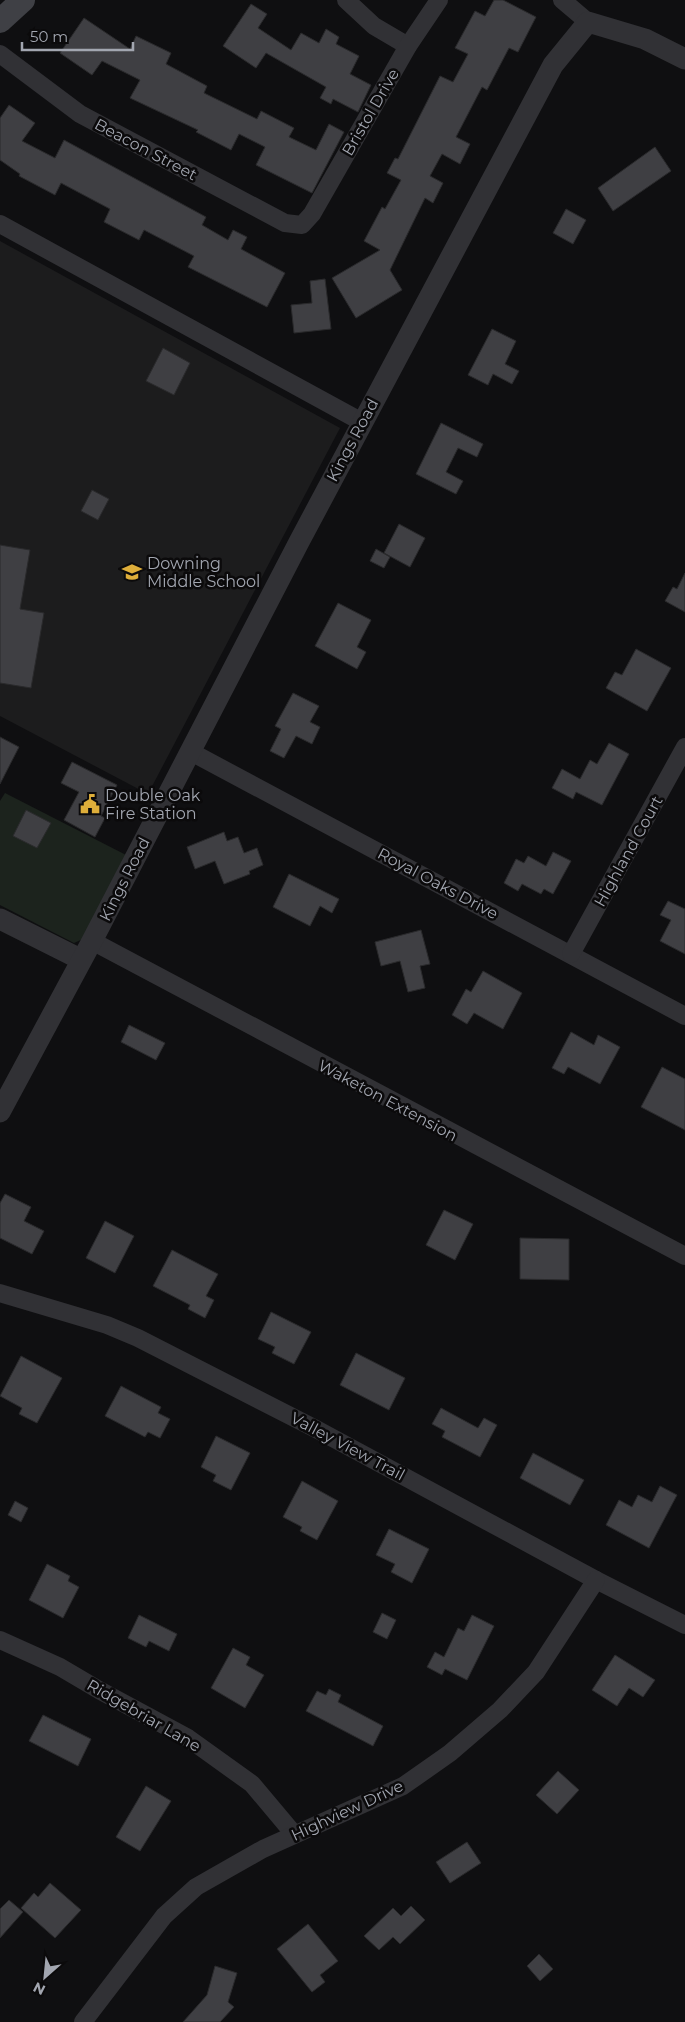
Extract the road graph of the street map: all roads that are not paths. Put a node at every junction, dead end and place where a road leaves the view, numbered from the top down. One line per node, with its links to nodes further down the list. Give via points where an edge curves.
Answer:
1 (23, 0): 5 (main road)
2 (346, 0): 7 (street, via 374,26)
3 (440, 0): 7 (street, Bristol Drive)
4 (562, 0): 6 (street)
5 (0, 21)
6 (588, 22): 9 (street, via 645,39); 12 (street, Kings Road, via 553,65)
7 (408, 46): 11 (street, Bristol Drive, via 312,214)
8 (0, 54): 11 (street, Beacon Street, via 80,114 285,223)
9 (685, 59)
10 (0, 224): 12 (street)
11 (302, 225)
12 (362, 422): 14 (street, Kings Road)
13 (685, 747): 17 (street, Highland Court)
14 (191, 752): 16 (street, Kings Road); 17 (street, Royal Oaks Drive)
15 (0, 919): 18 (street)
16 (92, 941): 18 (street, Kings Road); 21 (street, Waketon Extension)
17 (571, 954): 19 (street, Royal Oaks Drive)
18 (80, 959): 20 (street, Kings Road)
19 (685, 1016)
20 (0, 1112)
21 (685, 1256)
22 (0, 1293): 23 (street, Valley View Trail, via 107,1325 138,1338 316,1428)
23 (596, 1580): 24 (street, Valley View Trail); 26 (street, Highview Drive, via 536,1672 515,1696 450,1753 402,1786)
24 (685, 1625)
25 (0, 1640): 26 (street, Ridgebriar Lane, via 60,1667 188,1738 252,1784)
26 (294, 1834): 27 (street, Highview Drive, via 222,1870 164,1916)
27 (83, 2022)

